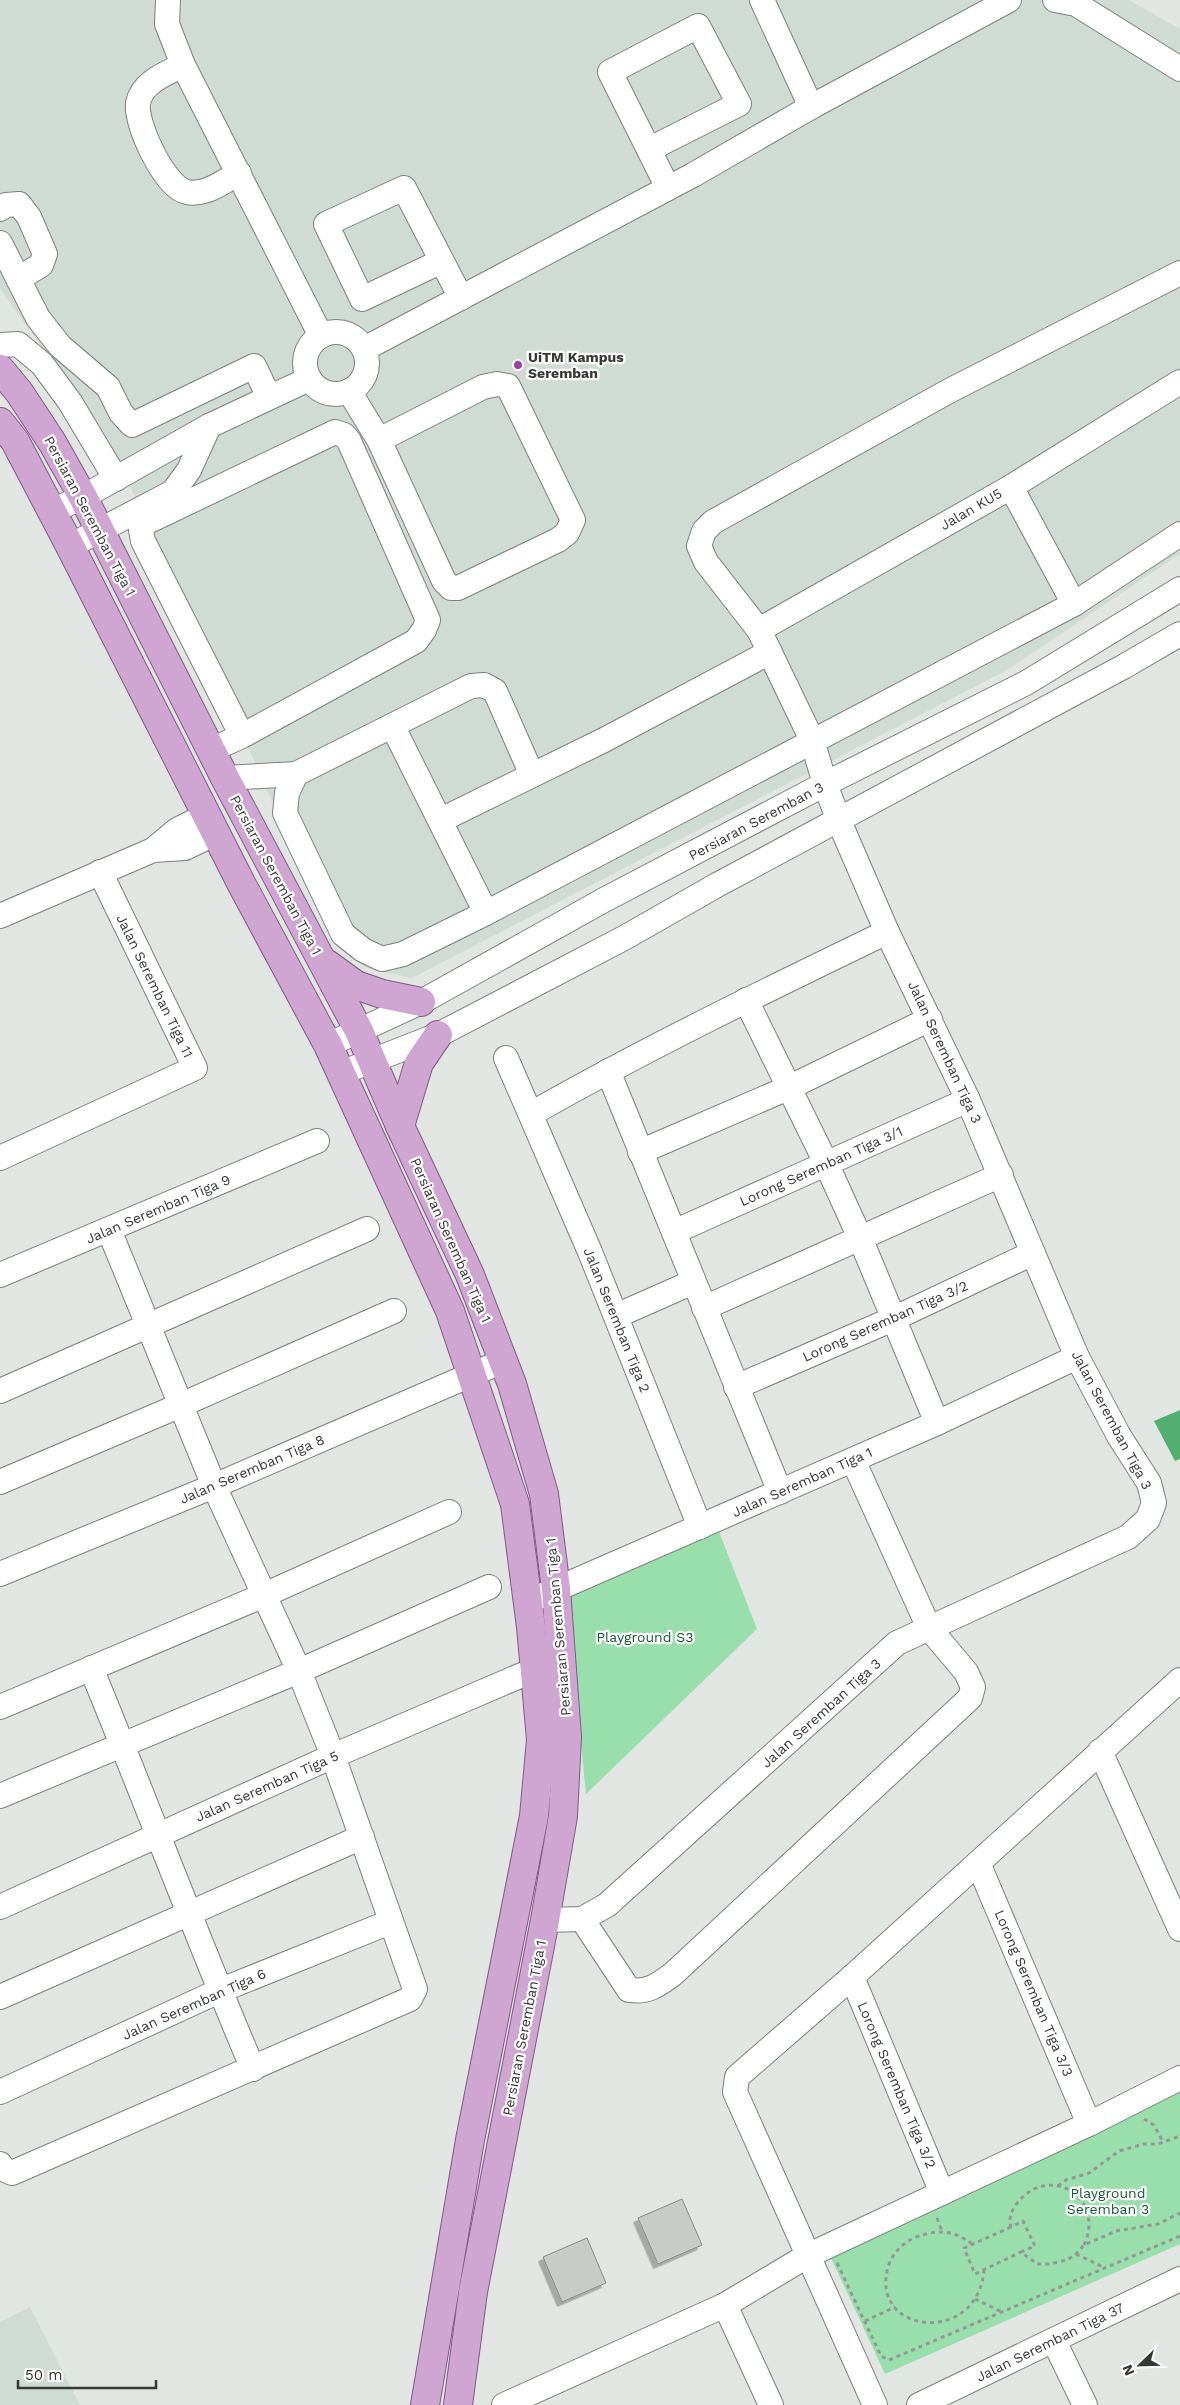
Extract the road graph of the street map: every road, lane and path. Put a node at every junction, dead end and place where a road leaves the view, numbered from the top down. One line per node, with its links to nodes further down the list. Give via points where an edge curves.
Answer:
1 (168, 0): 5 (street, via 167,24)
2 (762, 0): 7 (street)
3 (1009, 0): 7 (street)
4 (1055, 0): 6 (street, via 1076,4)
5 (183, 65): 9 (street); 9 (street, via 147,86 138,102 139,119 148,143 175,187 186,192 201,193)
6 (1180, 68)
7 (811, 107): 10 (street)
8 (650, 149): 8 (street, via 610,72 698,26 739,104); 10 (street)
9 (240, 173): 17 (street)
10 (668, 188): 16 (street)
11 (0, 209): 15 (street, via 18,204 29,217 45,254 41,265)
12 (0, 243): 15 (street)
13 (442, 261): 13 (street, via 404,188 326,224 362,299); 16 (street)
14 (1180, 273): 37 (street, Jalan Seremban Tiga 3, via 950,391 713,522 704,531 699,546 706,562)
15 (18, 280): 24 (street, via 38,318 60,346 108,387 121,413 132,425 254,366)
16 (461, 298): 19 (street)
17 (321, 336): 19 (street, via 331,332 350,335); 21 (street, via 305,360)
18 (0, 345): 28 (street, via 18,344 42,364 70,402)
19 (364, 349): 23 (street, via 366,370 363,380)
20 (0, 369): 30 (main road, Persiaran Seremban Tiga 1, via 43,428)
21 (309, 379): 23 (street, via 325,392); 24 (street)
22 (1180, 382): 29 (street, Jalan KU5)
23 (349, 391): 27 (street)
24 (269, 398): 26 (street)
25 (0, 422): 31 (main road, Persiaran Seremban Tiga 1, via 15,441)
26 (209, 426): 28 (street); 32 (street, via 189,470 173,492)
27 (379, 440): 27 (street, via 450,588 458,588 558,540 567,533 573,520 508,386 483,387)
28 (116, 479): 30 (street)
29 (1011, 487): 36 (street); 37 (street, Jalan KU5)
30 (83, 497): 31 (street); 32 (main road, Persiaran Seremban Tiga 1)
31 (52, 511): 34 (main road, Persiaran Seremban Tiga 1)
32 (99, 531): 34 (street); 43 (main road, Persiaran Seremban Tiga 1)
33 (1180, 534): 36 (street)
34 (70, 546): 50 (main road, Persiaran Seremban Tiga 1)
35 (1177, 598): 47 (street, Persiaran Seremban 3, via 1026,683)
36 (1074, 604): 42 (street)
37 (759, 630): 39 (street, Jalan Seremban Tiga 3)
38 (1180, 634): 49 (street)
39 (770, 652): 42 (street, Jalan Seremban Tiga 3); 45 (street, via 604,740)
40 (393, 727): 44 (street); 45 (street, via 471,686 484,685 494,691); 48 (street)
41 (242, 736): 41 (street, via 416,641 428,620 349,442 344,435 335,432 143,524 141,530 143,541); 43 (street)
42 (812, 740): 47 (street, Jalan Seremban Tiga 3); 52 (street)
43 (210, 750): 46 (main road, Persiaran Seremban Tiga 1)
44 (296, 774): 46 (street); 52 (street, via 287,793 285,813 343,934 363,950 382,959 403,954)
45 (532, 774): 48 (street)
46 (225, 778): 55 (main road, Persiaran Seremban Tiga 1)
47 (825, 784): 49 (street, Jalan Seremban Tiga 3); 57 (street, Persiaran Seremban 3, via 604,900)
48 (441, 820): 52 (street)
49 (839, 820): 54 (street, Jalan Seremban Tiga 3); 60 (street)
50 (212, 824): 51 (street, via 185,848 154,850); 61 (main road, Persiaran Seremban Tiga 1)
51 (100, 872): 53 (street); 72 (street, Jalan Seremban Tiga 11, via 195,1068)
52 (486, 914)
53 (0, 916)
54 (887, 932): 56 (street); 58 (street, Jalan Seremban Tiga 3)
55 (322, 960): 57 (main road, via 356,985); 59 (main road, Persiaran Seremban Tiga 1)
56 (746, 1000): 64 (street); 66 (street)
57 (421, 1002): 59 (street, Persiaran Seremban 3)
58 (930, 1019): 66 (street); 67 (street, Jalan Seremban Tiga 3)
59 (359, 1032): 61 (street, Persiaran Seremban 3); 63 (main road, Persiaran Seremban Tiga 1)
60 (438, 1035): 63 (street); 69 (main road, via 419,1063)
61 (328, 1045): 65 (main road, Persiaran Seremban Tiga 1)
62 (506, 1058): 68 (street, Jalan Seremban Tiga 2)
63 (372, 1061): 65 (street); 69 (main road, Persiaran Seremban Tiga 1)
64 (608, 1070): 68 (street); 71 (street)
65 (341, 1073): 89 (main road, Persiaran Seremban Tiga 1, via 450,1311)
66 (788, 1088): 71 (street); 73 (street)
67 (968, 1100): 73 (street, Lorong Seremban Tiga 3/1); 74 (street, Jalan Seremban Tiga 3)
68 (531, 1114): 84 (street, Jalan Seremban Tiga 2)
69 (400, 1126): 88 (main road, Persiaran Seremban Tiga 1, via 470,1276)
70 (317, 1141): 76 (street, Jalan Seremban Tiga 9)
71 (640, 1152): 77 (street)
72 (0, 1158)
73 (826, 1163): 77 (street, Lorong Seremban Tiga 3/1); 78 (street)
74 (1002, 1175): 78 (street); 79 (street, Jalan Seremban Tiga 3)
75 (367, 1229): 86 (street)
76 (108, 1230): 80 (street, Jalan Seremban Tiga 9); 86 (street)
77 (674, 1232): 81 (street)
78 (861, 1240): 82 (street); 85 (street)
79 (1033, 1253): 85 (street, Lorong Seremban Tiga 3/2); 87 (street, Jalan Seremban Tiga 3)
80 (0, 1276)
81 (693, 1282): 82 (street); 84 (street)
82 (704, 1308): 90 (street)
83 (394, 1311): 92 (street)
84 (616, 1316): 99 (street, Jalan Seremban Tiga 2)
85 (893, 1319): 90 (street, Lorong Seremban Tiga 3/2); 93 (street)
86 (147, 1327): 91 (street); 92 (street)
87 (1076, 1357): 93 (street, Jalan Seremban Tiga 1); 105 (street, Jalan Seremban Tiga 3, via 1148,1483 1154,1503 1148,1519 1128,1537)
88 (503, 1361): 89 (street, Jalan Seremban Tiga 8); 102 (main road, Persiaran Seremban Tiga 1, via 544,1494)
89 (473, 1373): 96 (street, Jalan Seremban Tiga 8); 104 (main road, Persiaran Seremban Tiga 1, via 515,1504)
90 (736, 1387): 97 (street)
91 (0, 1391)
92 (181, 1405): 95 (street); 96 (street)
93 (937, 1423): 94 (street, Jalan Seremban Tiga 1)
94 (853, 1460): 97 (street, Jalan Seremban Tiga 1); 105 (street)
95 (0, 1482)
96 (214, 1486): 100 (street, Jalan Seremban Tiga 8); 103 (street)
97 (780, 1492): 99 (street, Jalan Seremban Tiga 1)
98 (449, 1512): 103 (street)
99 (700, 1527): 102 (street, Jalan Seremban Tiga 1)
100 (0, 1574)
101 (490, 1587): 108 (street)
102 (556, 1589): 104 (street, Jalan Seremban Tiga 1); 121 (main road, Persiaran Seremban Tiga 1, via 567,1737 562,1816)
103 (262, 1596): 106 (street); 108 (street)
104 (527, 1602): 107 (main road, Persiaran Seremban Tiga 1)
105 (929, 1628): 120 (street, Jalan Seremban Tiga 3, via 897,1643 607,1905); 120 (street, via 966,1672 973,1687 970,1698 673,1974 656,1987 640,1992 629,1990)
106 (91, 1668): 110 (street); 111 (street)
107 (536, 1669): 113 (street, Jalan Seremban Tiga 5); 158 (main road, Persiaran Seremban Tiga 1, via 541,1740 534,1816 470,2140)
108 (299, 1671): 111 (street); 113 (street)
109 (1180, 1680): 112 (street)
110 (0, 1706)
111 (123, 1744): 114 (street); 115 (street)
112 (1100, 1751): 117 (street); 123 (street)
113 (333, 1756): 115 (street, Jalan Seremban Tiga 5); 116 (street)
114 (0, 1796)
115 (160, 1835): 118 (street, Jalan Seremban Tiga 5); 119 (street)
116 (362, 1837): 119 (street); 122 (street)
117 (978, 1863): 124 (street); 133 (street, Lorong Seremban Tiga 3/3)
118 (0, 1907)
119 (190, 1912): 125 (street); 126 (street)
120 (582, 1919): 121 (street, Jalan Seremban Tiga 3)
121 (545, 1920): 159 (main road, Persiaran Seremban Tiga 1, via 473,2292)
122 (390, 1922): 125 (street, Jalan Seremban Tiga 6); 127 (street, via 412,1975 415,1990 410,1999)
123 (1180, 1929)
124 (852, 1977): 138 (street, Lorong Seremban Tiga 3/2); 147 (street, via 737,2077 734,2084)
125 (219, 1991): 127 (street); 129 (street, Jalan Seremban Tiga 6)
126 (0, 1997)
127 (253, 2069): 136 (street, via 12,2174)
128 (1180, 2078): 133 (street)
129 (0, 2092)
130 (1153, 2114): 131 (path)
131 (1144, 2119): 132 (path); 135 (path, via 1154,2125)
132 (1135, 2123)
133 (1089, 2124): 138 (street)
134 (1180, 2136): 135 (path)
135 (1163, 2142): 137 (path, via 1119,2151 1090,2173 1066,2180)
136 (0, 2164)
137 (1058, 2186): 140 (path, via 1028,2191 1013,2208 1009,2220); 144 (path, via 1072,2190 1083,2200 1090,2222 1090,2233)
138 (939, 2204): 141 (path); 147 (street)
139 (1180, 2213): 144 (path, via 1158,2224 1116,2231)
140 (1011, 2227): 143 (path); 145 (path, via 1023,2222 1035,2246)
141 (942, 2231): 143 (path, via 953,2232); 154 (path, via 907,2241 891,2258 886,2286 888,2298)
142 (1180, 2236): 149 (path)
143 (972, 2244): 150 (path, via 964,2248 975,2274)
144 (1084, 2245): 146 (path)
145 (1021, 2252): 146 (path, via 1037,2264 1067,2260); 150 (path)
146 (1076, 2254): 149 (path)
147 (807, 2256): 153 (street); 162 (street)
148 (840, 2257): 156 (path, via 837,2263)
149 (1104, 2268): 155 (path)
150 (984, 2270): 152 (path, via 983,2283)
151 (1180, 2279): 157 (street, Jalan Seremban Tiga 37)
152 (975, 2299): 154 (path, via 968,2309 941,2323 915,2321); 155 (path)
153 (725, 2304): 160 (street); 161 (street)
154 (895, 2307): 156 (path)
155 (1002, 2312): 156 (path, via 889,2360 881,2356)
156 (864, 2321)
157 (1054, 2341): 163 (street, Jalan Seremban Tiga 37); 164 (street)
158 (425, 2405)
159 (458, 2405)
160 (504, 2405)
161 (771, 2405)
162 (875, 2405)
163 (919, 2405)
164 (1085, 2405)

